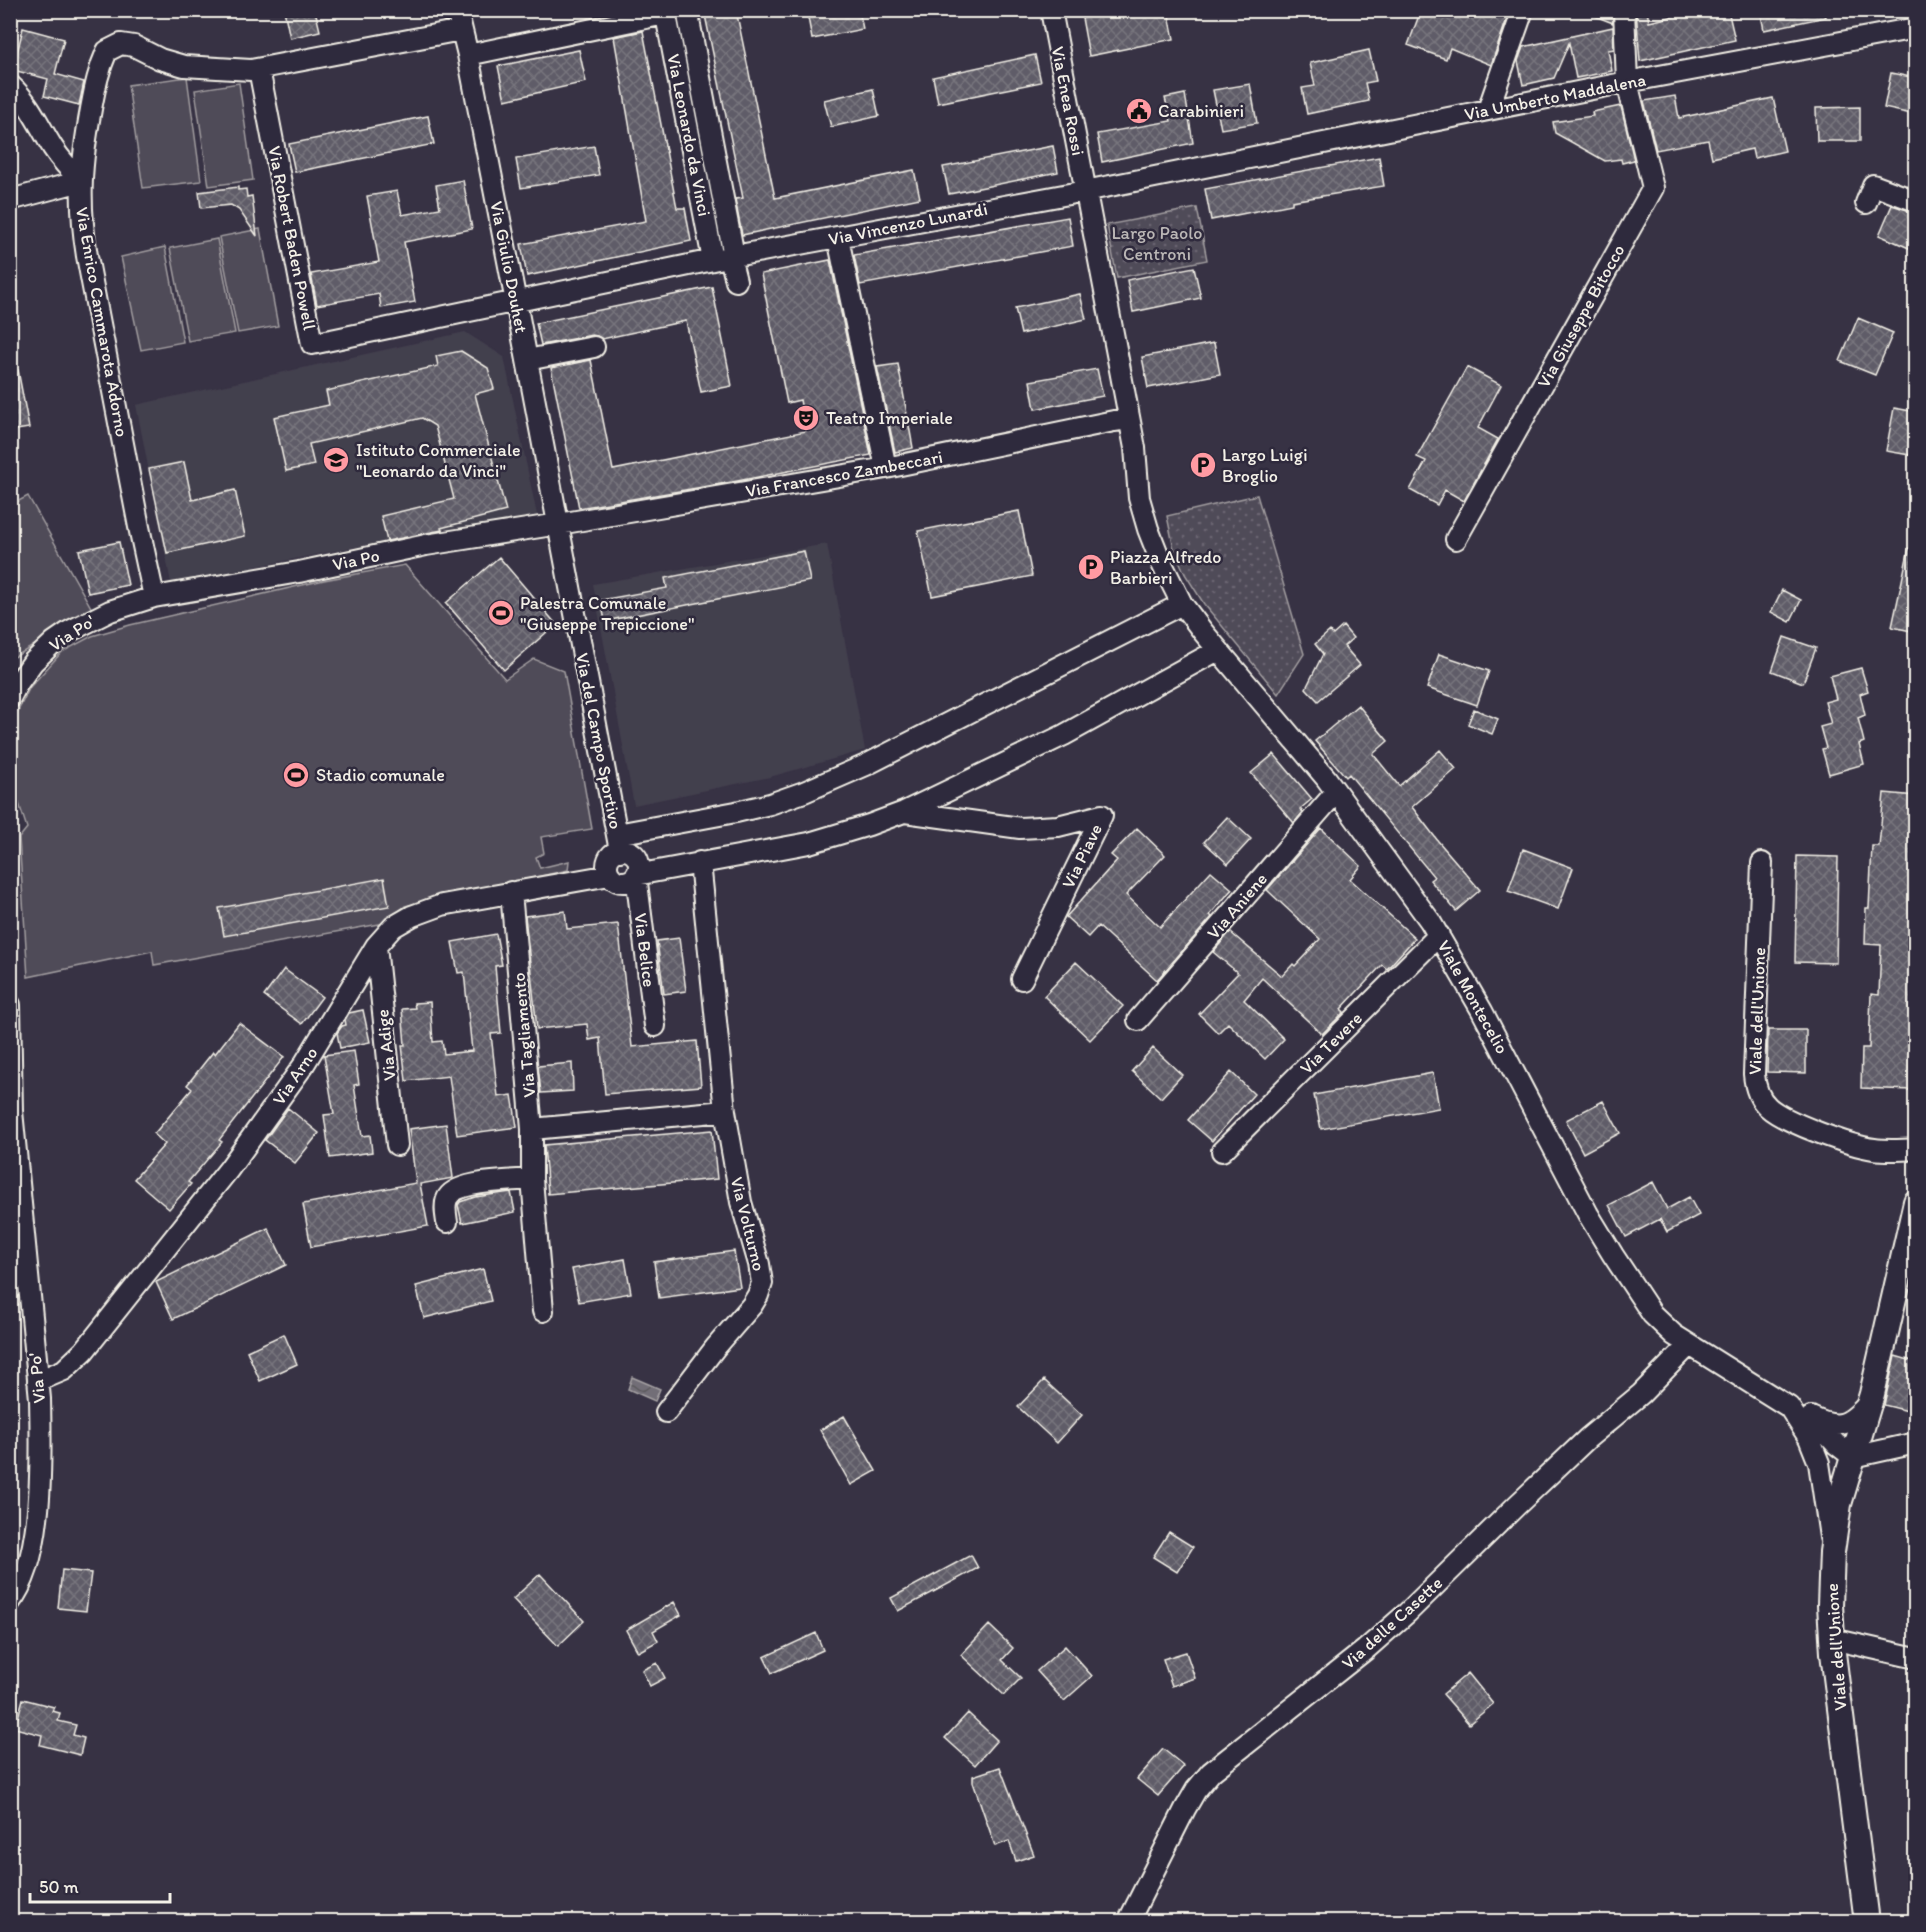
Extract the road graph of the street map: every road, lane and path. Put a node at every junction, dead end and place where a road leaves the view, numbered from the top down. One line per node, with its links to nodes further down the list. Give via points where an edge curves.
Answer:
1 (457, 10): 8 (street, Via Giulio Douhet)
2 (687, 10): 20 (street, Via Leonardo da Vinci)
3 (1052, 10): 15 (street, Via Enea Rossi)
4 (1523, 10): 13 (street)
5 (1624, 10): 11 (street, Via Giuseppe Bitocco)
6 (665, 12): 9 (street); 20 (street, Via Leonardo da Vinci)
7 (1916, 28): 11 (street, Via Umberto Maddalena)
8 (462, 30): 9 (street, Via Giulio Douhet); 10 (street, Via Enrico Cammarota Adorno)
9 (468, 55): 22 (street, Via Giulio Douhet)
10 (259, 69): 14 (street, Via Enrico Cammarota Adorno, via 184,66 121,44 107,51 98,69); 22 (street, Via Robert Baden Powell, via 312,344)
11 (1627, 82): 13 (street, Via Umberto Maddalena); 28 (street, Via Giuseppe Bitocco, via 1653,188)
12 (10, 85): 14 (street, via 31,109 62,161)
13 (1488, 110): 15 (street, Via Umberto Maddalena)
14 (81, 181): 16 (street); 29 (street, Via Enrico Cammarota Adorno, via 87,256)
15 (1085, 191): 19 (street, Via Vincenzo Lunardi); 25 (street, Via Enea Rossi)
16 (10, 200)
17 (1916, 201): 18 (street, via 1873,185)
18 (1866, 203)
19 (838, 238): 20 (street, Via Vincenzo Lunardi); 26 (street)
20 (726, 257): 21 (street); 22 (street, Via Vincenzo Lunardi)
21 (736, 281)
22 (516, 302): 24 (street, Via Giulio Douhet)
23 (594, 347): 24 (street)
24 (527, 360): 27 (street, Via Giulio Douhet)
25 (1128, 419): 26 (street, Via Francesco Zambeccari); 30 (street, Viale Montecelio, via 1146,523)
26 (886, 468): 27 (street, Via Francesco Zambeccari)
27 (559, 524): 29 (street, Via Po); 35 (street, Via del Campo Sportivo)
28 (1456, 539)
29 (154, 597): 32 (street, Via Po', via 110,610 61,637 33,662)
30 (1182, 604): 31 (street, Viale Montecelio); 35 (street, via 866,765 804,792)
31 (1218, 650): 33 (street, Viale Montecelio); 34 (street, via 1064,735)
32 (10, 698)
33 (1336, 792): 41 (street, Viale Montecelio); 45 (street, Via Aniene)
34 (904, 812): 36 (street, via 810,843); 43 (street, Via Piave, via 1020,828 1058,826 1102,815)
35 (619, 843): 38 (street, via 608,860); 39 (street, Via Belice, via 636,858)
36 (700, 862): 39 (street); 48 (street, Via Volturno)
37 (1762, 862): 51 (street, Viale dell'Unione, via 1754,1074 1759,1096 1787,1119 1853,1145 1884,1150)
38 (610, 875): 39 (street, Via Arno, via 620,882); 40 (street, Via Arno)
39 (636, 875): 46 (street, Via Belice)
40 (511, 892): 42 (street, Via Arno, via 420,912 398,923); 49 (street, Via Tagliamento)
41 (1439, 935): 52 (street, Via Tevere); 57 (street, Viale Montecelio, via 1604,1241 1652,1314)
42 (376, 946): 50 (street, Via Adige); 58 (street, Via Arno, via 303,1066 229,1169 84,1351 64,1370)
43 (1022, 979)
44 (10, 1005): 47 (street, Via Po')
45 (1138, 1020)
46 (655, 1026)
47 (11, 1111): 58 (street, Via Po')
48 (725, 1111): 49 (street); 60 (street, Via Volturno, via 761,1289)
49 (532, 1129): 53 (street, Via Tagliamento)
50 (397, 1144)
51 (1916, 1149)
52 (1222, 1151)
53 (532, 1179): 55 (street, via 456,1189 446,1202); 56 (street, Via Tagliamento)
54 (1916, 1202): 59 (main road, Viale dell'Unione)
55 (447, 1222)
56 (543, 1311)
57 (1689, 1345): 61 (street, Viale Montecelio); 68 (street, Via delle Casette, via 1407,1613 1211,1772 1185,1809)
58 (38, 1381): 65 (street, Via Po', via 41,1444 35,1529 28,1568)
59 (1870, 1402): 61 (street, via 1844,1424); 63 (main road, Viale dell'Unione)
60 (666, 1412)
61 (1806, 1421): 63 (street, via 1828,1460); 64 (street, Viale Montecelio, via 1822,1473)
62 (1916, 1443): 63 (street)
63 (1850, 1466): 64 (main road, Viale dell'Unione)
64 (1832, 1552): 66 (main road, Viale dell'Unione)
65 (10, 1602)
66 (1832, 1639): 67 (street); 69 (main road, Viale dell'Unione)
67 (1916, 1658)
68 (1128, 1922)
69 (1867, 1922)

